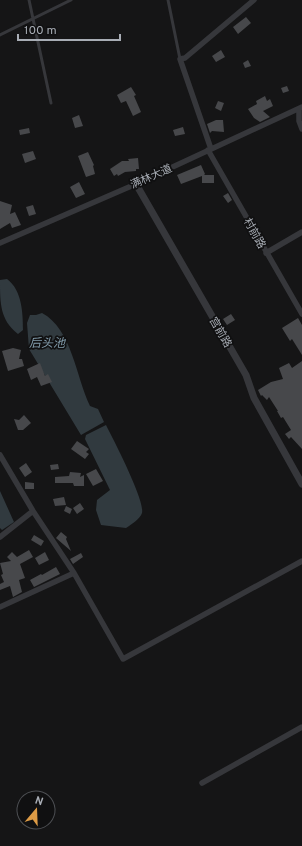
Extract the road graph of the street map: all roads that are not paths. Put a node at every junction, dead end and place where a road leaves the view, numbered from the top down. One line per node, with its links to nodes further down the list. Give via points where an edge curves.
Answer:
1 (29, 0): 5 (lane)
2 (70, 0): 5 (lane)
3 (168, 0): 7 (lane)
4 (254, 0): 7 (street, via 185,58)
5 (33, 18): 6 (lane); 8 (lane)
6 (0, 35)
7 (180, 59): 11 (street, 村前路)
8 (51, 103)
9 (300, 108): 10 (street, via 299,121); 11 (street, 满林大道)
10 (302, 129)
11 (210, 150): 12 (street, 满林大道); 15 (street, 村前路)
12 (136, 184): 14 (street, 满林大道); 18 (street, 宫前路, via 246,375 254,398)
13 (302, 232): 15 (street)
14 (0, 243)
15 (266, 253): 16 (street, 村前路)
16 (302, 314)
17 (0, 455): 19 (street)
18 (302, 484)
19 (33, 511): 20 (street); 22 (street)
20 (0, 537)
21 (302, 560): 22 (street, via 123,658)
22 (74, 573): 23 (street)
23 (0, 607)
24 (302, 727): 25 (street)
25 (202, 783)

